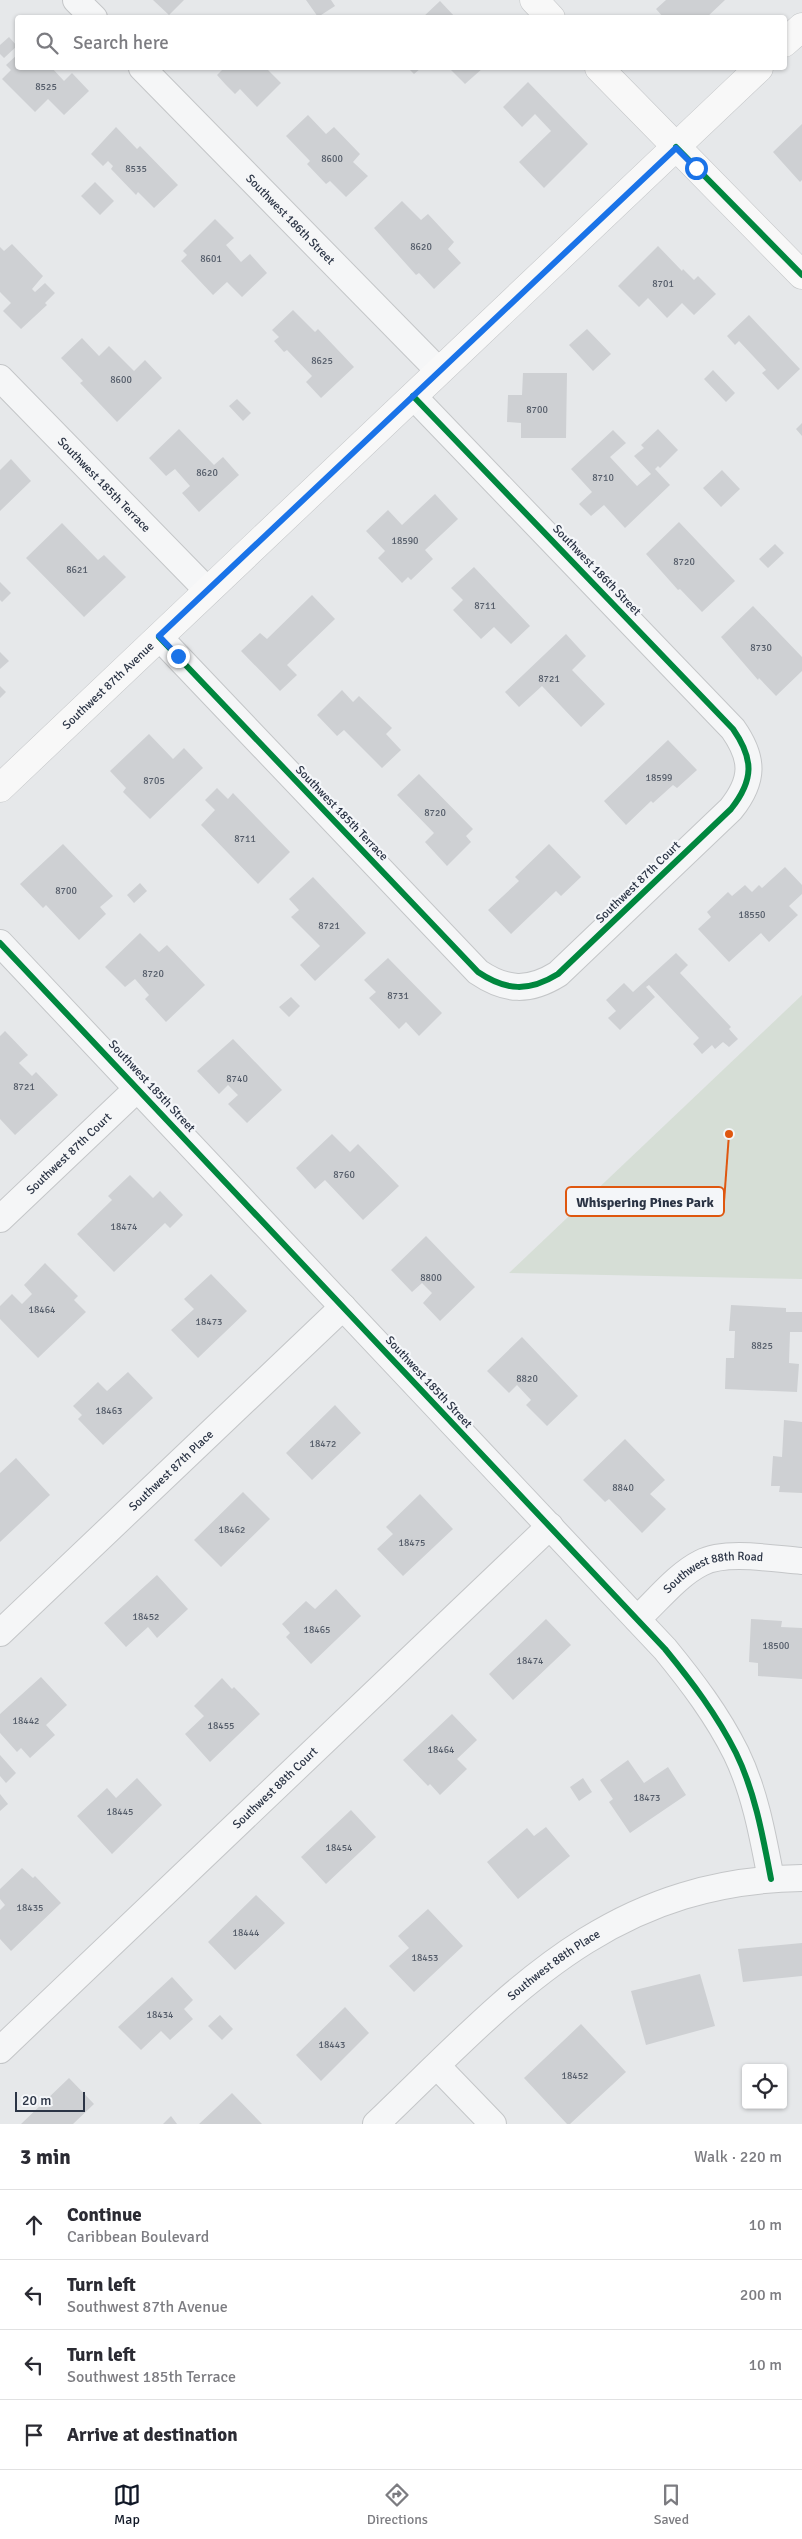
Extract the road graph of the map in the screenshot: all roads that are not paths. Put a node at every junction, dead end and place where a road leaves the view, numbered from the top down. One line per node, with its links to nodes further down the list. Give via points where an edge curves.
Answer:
1 (76, 0): 3 (street)
2 (534, 0): 4 (street)
3 (91, 15)
4 (548, 15)
5 (802, 27): 6 (street)
6 (787, 40)
7 (144, 70): 12 (street, Southwest 186th Street)
8 (601, 70): 10 (street)
9 (757, 70): 10 (street, Southwest 87th Avenue)
10 (676, 148): 11 (street); 12 (street, Southwest 87th Avenue)
11 (802, 275)
12 (439, 371): 14 (street, Southwest 87th Avenue)
13 (0, 378): 15 (street, Southwest 185th Terrace)
14 (413, 396): 15 (street, Southwest 87th Avenue); 17 (street, Southwest 186th Street, via 733,729 748,755)
15 (208, 591): 16 (street, Southwest 87th Avenue)
16 (159, 636): 18 (street, Southwest 87th Avenue); 20 (street, Southwest 185th Terrace, via 478,972 491,981)
17 (749, 769): 20 (street, Southwest 87th Court, via 740,798 731,809 587,947 558,974 546,981)
18 (0, 788)
19 (0, 943): 21 (street, Southwest 185th Street)
20 (519, 988)
21 (138, 1088): 22 (street, Southwest 87th Court); 23 (street, Southwest 185th Street)
22 (0, 1220)
23 (343, 1307): 24 (street, Southwest 185th Street); 27 (street, Southwest 87th Place)
24 (550, 1526): 26 (street, Southwest 185th Street); 30 (street, Southwest 88th Court)
25 (802, 1561): 26 (street, Southwest 88th Road, via 736,1557 703,1562 692,1568)
26 (637, 1620): 29 (street, Southwest 185th Street, via 665,1649 706,1701 737,1755 762,1830)
27 (0, 1634)
28 (802, 1878): 29 (street, Southwest 88th Place)
29 (771, 1879): 31 (street, Southwest 88th Place, via 716,1886 650,1906 574,1946 528,1982)
30 (0, 2050)
31 (437, 2066): 32 (street, Southwest 88th Place); 33 (street)
32 (376, 2124)
33 (493, 2124)

